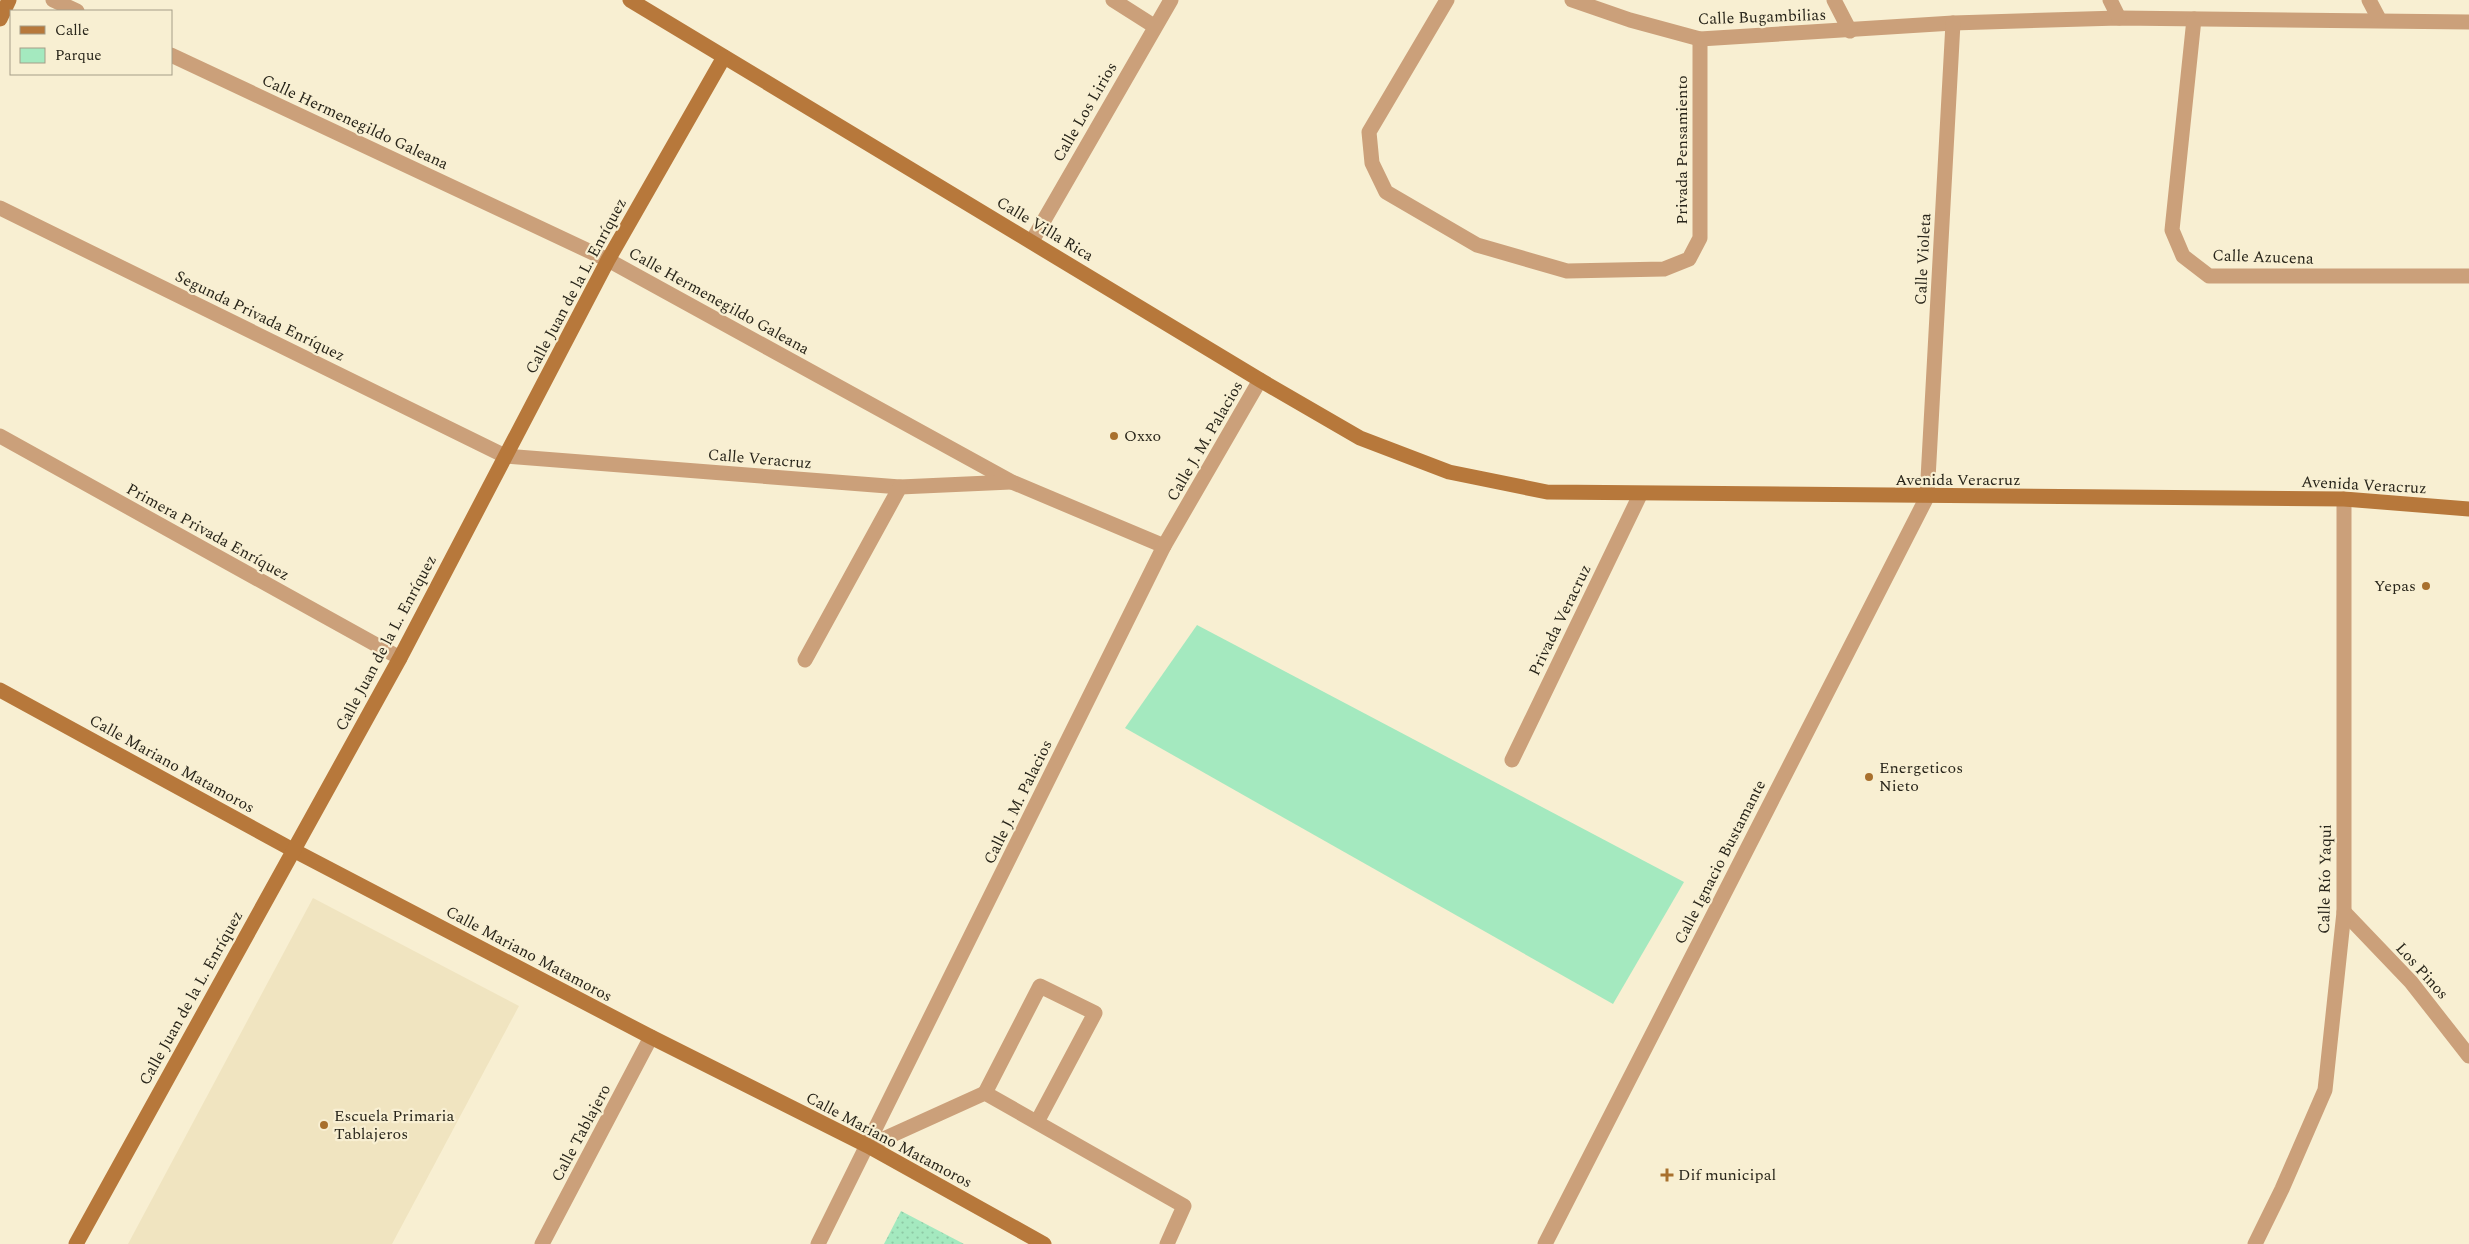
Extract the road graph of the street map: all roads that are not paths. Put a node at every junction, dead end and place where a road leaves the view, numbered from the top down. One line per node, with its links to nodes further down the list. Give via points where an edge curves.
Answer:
1 (9, 0): 13 (main road)
2 (53, 0): 11 (street)
3 (630, 0): 22 (main road, Calle Villa Rica)
4 (1113, 0): 18 (street)
5 (1171, 0): 18 (street, Calle Los Lirios)
6 (1447, 0): 20 (street, Privada Pensamiento, via 1369,132 1372,163 1386,192 1477,245 1567,271 1664,269 1689,258 1700,238)
7 (1572, 0): 20 (street, Calle Bugambilias)
8 (1834, 0): 19 (street)
9 (2110, 0): 12 (street)
10 (2369, 0): 15 (street)
11 (75, 10)
12 (2120, 18): 14 (street, Calle Bugambilias); 17 (street, Calle Bugambilias)
13 (0, 19)
14 (2194, 19): 15 (street, Calle Bugambilias); 26 (street, Calle Azucena, via 2172,230 2183,256 2209,276)
15 (2379, 19): 16 (street, Calle Bugambilias)
16 (2469, 22)
17 (1953, 23): 19 (street, Calle Bugambilias); 34 (street, Calle Violeta)
18 (1154, 26): 24 (street, Calle Los Lirios)
19 (1850, 31): 20 (street, Calle Bugambilias)
20 (1700, 39)
21 (172, 55): 25 (street, Calle Hermenegildo Galeana)
22 (724, 57): 24 (main road, Calle Villa Rica); 25 (main road, Calle Juan de la L. Enríquez)
23 (0, 208): 29 (street, Segunda Privada Enríquez)
24 (1032, 241): 27 (main road, Calle Villa Rica)
25 (608, 260): 29 (main road, Calle Juan de la L. Enríquez); 31 (street, Calle Hermenegildo Galeana)
26 (2469, 276)
27 (1260, 380): 30 (main road, Calle Villa Rica, via 1360,438); 37 (street, Calle J. M. Palacios)
28 (0, 436): 38 (street, Primera Privada Enríquez)
29 (505, 456): 32 (street, Calle Veracruz); 38 (main road, Calle Juan de la L. Enríquez)
30 (1450, 472): 33 (main road, Avenida Veracruz, via 1547,492)
31 (1012, 482): 32 (street, Calle Veracruz); 37 (street, Calle Hermenegildo Galeana)
32 (900, 487): 39 (street)
33 (1640, 495): 34 (main road, Avenida Veracruz); 41 (street, Privada Veracruz)
34 (1927, 497): 35 (main road, Avenida Veracruz); 54 (street, Calle Ignacio Bustamante)
35 (2344, 499): 36 (main road, Avenida Veracruz); 43 (street, Calle Río Yaqui)
36 (2469, 509)
37 (1164, 546): 48 (street, Calle J. M. Palacios)
38 (400, 658): 42 (main road, Calle Juan de la L. Enríquez)
39 (804, 660)
40 (0, 690): 42 (main road, Calle Mariano Matamoros)
41 (1512, 760)
42 (293, 850): 44 (main road, Calle Mariano Matamoros); 49 (main road, Calle Juan de la L. Enríquez)
43 (2344, 912): 45 (street, Los Pinos, via 2411,982); 55 (street, Calle Río Yaqui, via 2325,1090)
44 (651, 1038): 48 (main road, Calle Mariano Matamoros); 50 (street, Calle Tablajero)
45 (2468, 1053)
46 (985, 1094): 47 (street); 47 (street, via 1040,986 1095,1013); 48 (street)
47 (1037, 1122): 53 (street, via 1184,1206)
48 (868, 1146): 51 (street, Calle J. M. Palacios); 52 (main road, Calle Mariano Matamoros)
49 (76, 1244)
50 (542, 1244)
51 (818, 1244)
52 (1044, 1244)
53 (1167, 1244)
54 (1545, 1244)
55 (2255, 1244)

